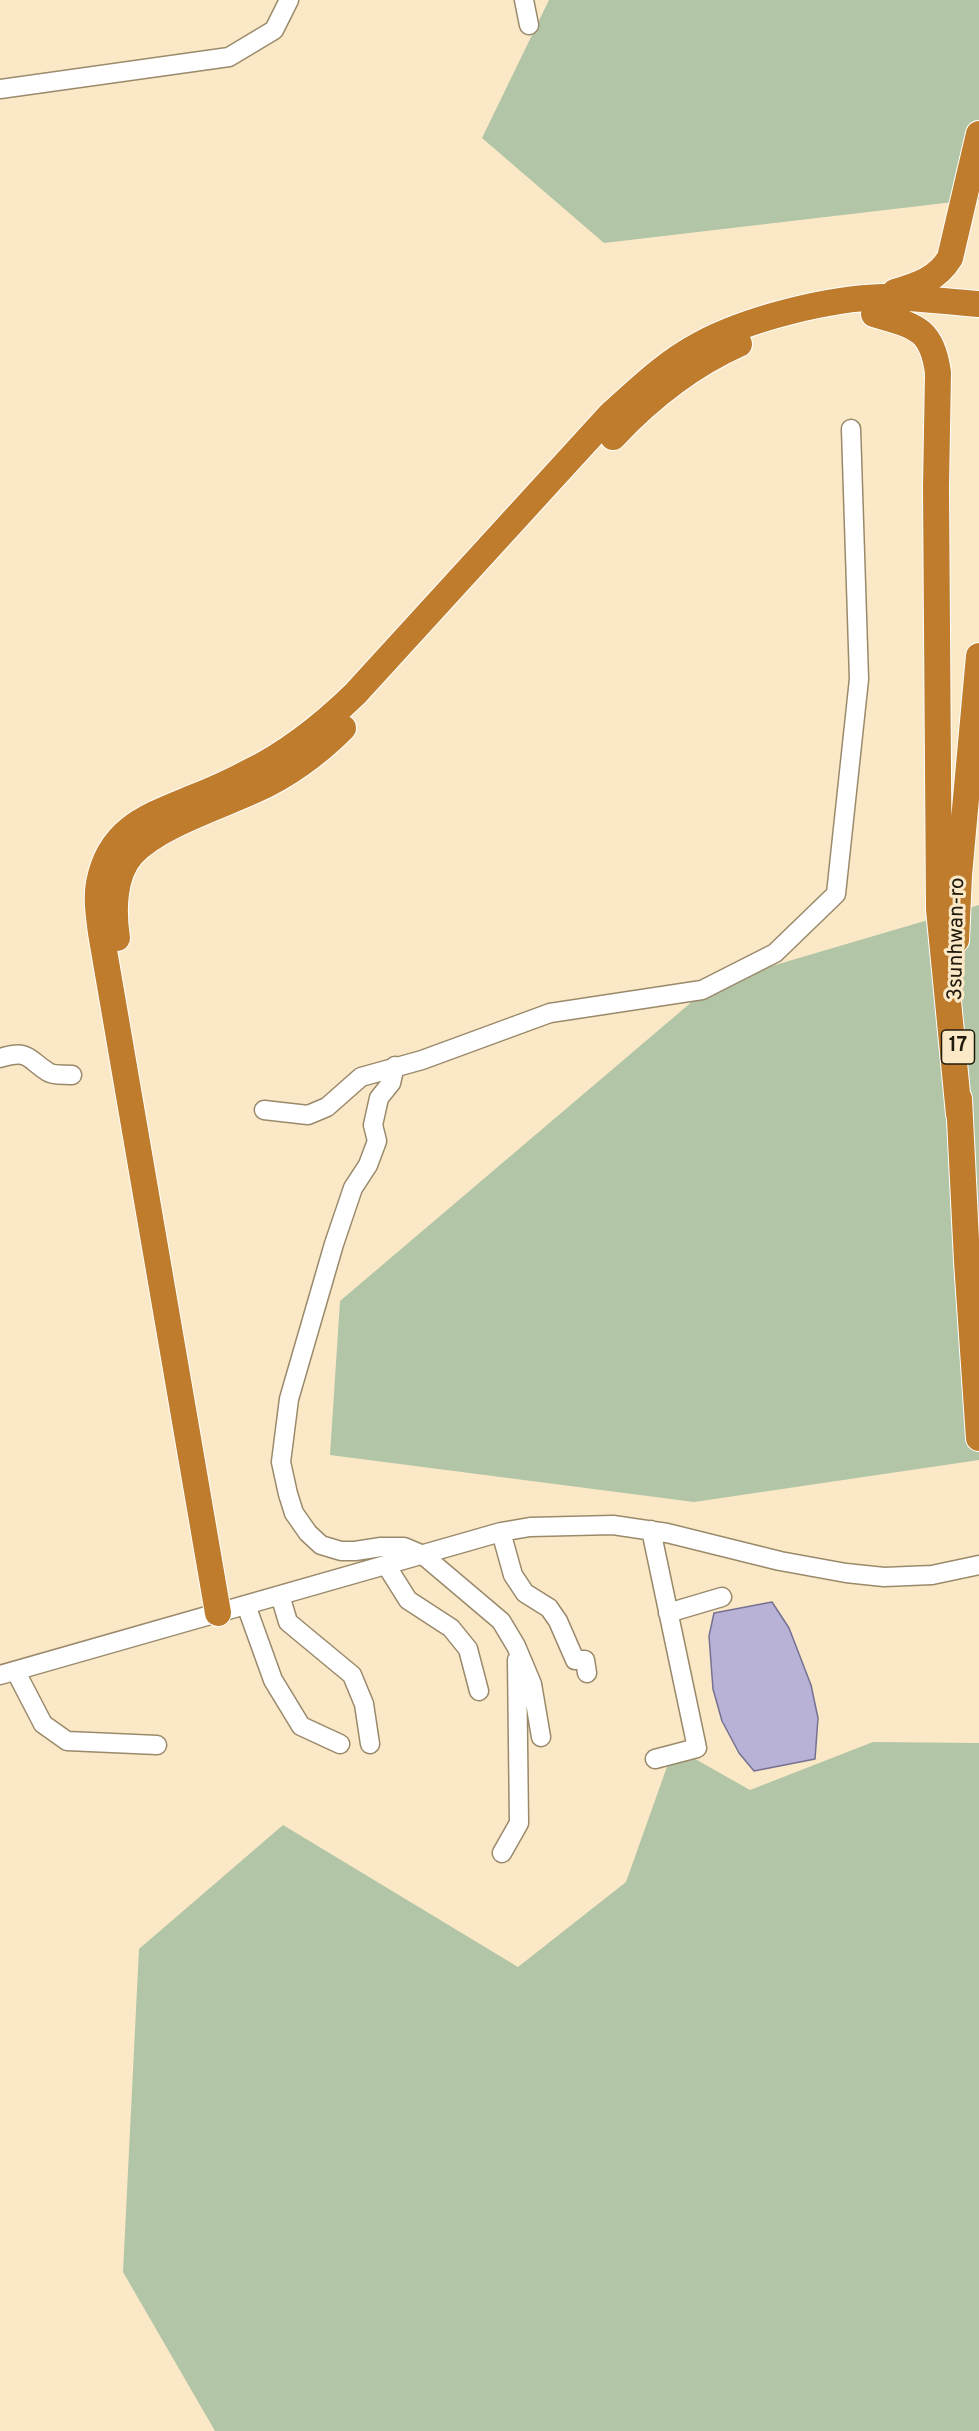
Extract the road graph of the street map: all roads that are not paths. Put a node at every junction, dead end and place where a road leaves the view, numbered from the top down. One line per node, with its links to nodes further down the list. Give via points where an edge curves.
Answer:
1 (289, 0): 4 (street, via 274,30 229,57)
2 (524, 0): 3 (street)
3 (529, 25)
4 (0, 88)
5 (979, 134): 7 (highway, via 950,258 929,281)
6 (979, 304): 7 (highway, via 908,298)
7 (872, 306): 8 (highway); 15 (highway, via 926,336 936,354 939,909); 24 (highway, via 798,310 743,326 699,344 656,374 610,416 321,727 252,771 147,816 120,838 106,860 99,884 101,933)
8 (979, 320)
9 (851, 429): 12 (street, via 859,679 836,894 775,953 702,990 550,1013 422,1060)
10 (979, 656): 15 (highway, 3sunhwan-ro / 17, via 956,927)
11 (0, 1058): 13 (street, via 22,1054 50,1074)
12 (395, 1066): 14 (street, via 362,1077 327,1107 308,1115); 19 (street, via 392,1083 380,1098 373,1125 376,1140 368,1165 353,1188 334,1244 289,1399 281,1462 294,1513 321,1545 341,1551 404,1547)
13 (72, 1075)
14 (264, 1110)
15 (959, 1114): 16 (highway, 3sunhwan-ro / 17)
16 (979, 1438)
17 (651, 1530): 18 (street, via 584,1525); 21 (street, via 780,1561 874,1576 909,1578); 25 (street)
18 (501, 1532): 19 (street); 27 (street, via 513,1575 525,1593 549,1608 574,1660 585,1660)
19 (423, 1555): 20 (street); 26 (street, via 501,1621)
20 (386, 1565): 22 (street); 29 (street, via 408,1599 452,1628 468,1649)
21 (979, 1565)
22 (280, 1595): 24 (street); 32 (street, via 288,1622 352,1676 364,1704)
23 (722, 1597): 25 (street)
24 (231, 1609): 28 (street); 31 (street, via 301,1726)
25 (668, 1613): 34 (street, via 697,1748)
26 (516, 1646): 30 (street, via 532,1684); 35 (street, via 519,1823)
27 (587, 1673)
28 (8, 1674): 33 (street, via 43,1724 67,1741)
29 (479, 1691)
30 (541, 1737)
31 (340, 1744)
32 (370, 1744)
33 (157, 1745)
34 (655, 1759)
35 (502, 1854)

